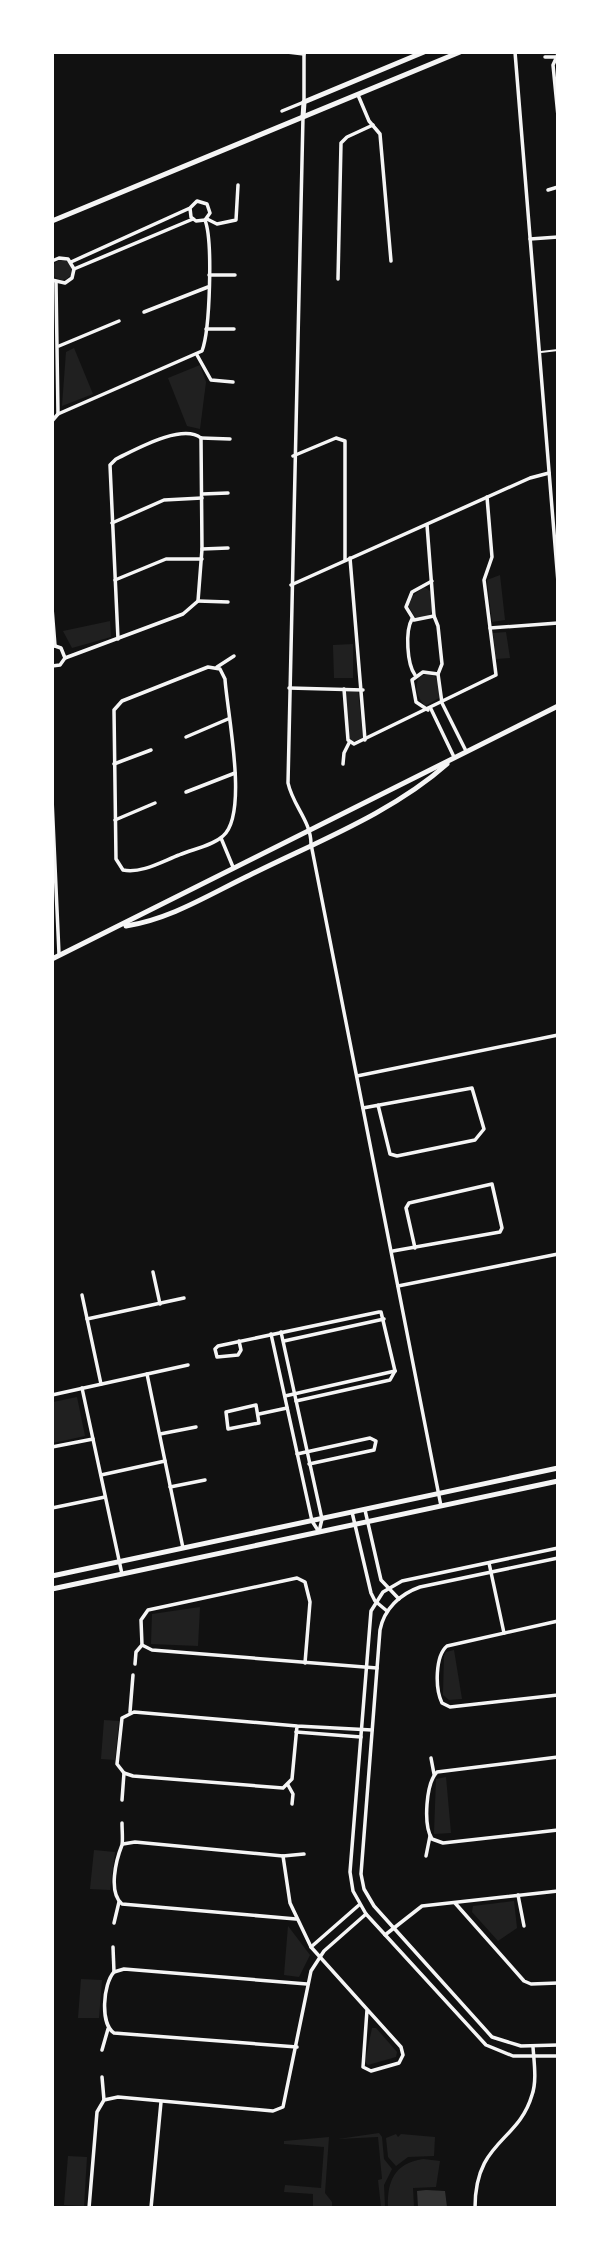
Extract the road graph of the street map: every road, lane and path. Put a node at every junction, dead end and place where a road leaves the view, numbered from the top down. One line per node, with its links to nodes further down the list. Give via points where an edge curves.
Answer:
1 (287, 52): 5 (street)
2 (424, 52): 9 (street)
3 (460, 52): 6 (street)
4 (515, 52): 24 (street)
5 (304, 53): 11 (street)
6 (448, 55): 10 (street)
7 (556, 55): 8 (street); 13 (street)
8 (545, 57)
9 (352, 82): 10 (street); 11 (street)
10 (358, 94): 14 (street); 15 (street)
11 (304, 102): 12 (street); 14 (street)
12 (282, 111)
13 (557, 116)
14 (303, 117): 22 (street); 49 (street)
15 (373, 125): 26 (street, via 380,134); 31 (street, via 341,143)
16 (238, 185): 21 (street, via 236,220)
17 (558, 187): 18 (street)
18 (548, 190)
19 (190, 208): 20 (street); 21 (street, via 194,202 204,202 210,210); 27 (street)
20 (193, 219): 21 (street); 28 (street)
21 (206, 220): 29 (street)
22 (52, 221)
23 (558, 237): 24 (street)
24 (530, 239): 40 (street)
25 (52, 261): 27 (street, via 64,258)
26 (391, 261)
27 (71, 262): 28 (street)
28 (74, 269): 32 (street, via 69,281)
29 (209, 275): 30 (street); 33 (street)
30 (235, 275)
31 (338, 279)
32 (55, 281): 38 (street)
33 (208, 287): 34 (street); 36 (street)
34 (144, 312)
35 (119, 321): 38 (street)
36 (206, 329): 37 (street); 41 (street)
37 (234, 329)
38 (59, 346): 43 (street)
39 (558, 350): 40 (lane)
40 (539, 352): 50 (street)
41 (197, 355): 44 (street, via 211,380); 45 (street)
42 (52, 376): 43 (street)
43 (58, 376): 45 (street)
44 (233, 382)
45 (58, 414): 46 (street)
46 (52, 421)
47 (201, 438): 48 (street); 52 (street); 54 (street, via 191,433 169,436 116,459 110,465)
48 (230, 439)
49 (293, 456): 59 (street, via 336,438 345,441); 63 (street)
50 (549, 473): 53 (street); 62 (street)
51 (228, 493): 52 (street)
52 (202, 496): 54 (street, via 164,500); 57 (street)
53 (487, 497): 55 (street); 70 (street, via 492,558 484,580)
54 (112, 523): 60 (street)
55 (427, 524): 59 (street); 61 (street)
56 (228, 548): 57 (street)
57 (202, 549): 58 (street)
58 (202, 559): 60 (street, via 158,561); 64 (street)
59 (348, 559): 63 (street); 81 (street)
60 (115, 580): 71 (street)
61 (432, 581): 67 (street); 68 (street, via 408,597 406,607)
62 (558, 582)
63 (291, 585): 79 (street)
64 (198, 601): 65 (street); 71 (street, via 183,614)
65 (228, 602)
66 (52, 608): 72 (street)
67 (433, 616): 68 (street, via 423,621); 77 (street, via 442,662)
68 (412, 619): 78 (street, via 408,627)
69 (558, 623): 70 (street)
70 (490, 628): 82 (street, via 497,667 491,679)
71 (118, 639): 74 (street)
72 (54, 647): 74 (street, via 64,651)
73 (234, 656): 76 (street)
74 (65, 658): 75 (street)
75 (53, 667)
76 (217, 667): 85 (street, via 225,679); 92 (street, via 117,705 113,713)
77 (438, 674): 78 (street, via 426,671); 82 (street)
78 (415, 675): 84 (street, via 415,698 418,705)
79 (289, 688): 80 (street); 100 (street, via 288,783)
80 (344, 689): 81 (street); 88 (street)
81 (363, 690): 87 (street)
82 (442, 703): 84 (street); 90 (street)
83 (558, 706): 90 (street)
84 (429, 709): 87 (street); 91 (street)
85 (228, 719): 86 (street); 94 (street)
86 (186, 737)
87 (365, 740): 88 (street)
88 (349, 743): 93 (street)
89 (151, 750): 92 (street)
90 (466, 751): 91 (street)
91 (454, 757): 100 (street); 102 (street, via 413,790)
92 (114, 764): 99 (street)
93 (344, 764)
94 (235, 773): 95 (street); 101 (street, via 235,815)
95 (186, 792)
96 (52, 799): 98 (street)
97 (156, 803): 99 (street)
98 (53, 806): 106 (street)
99 (115, 820): 101 (street, via 117,863 126,871)
100 (311, 829): 102 (street); 103 (street)
101 (221, 838): 104 (street)
102 (312, 844): 105 (street); 113 (street)
103 (259, 855): 104 (street); 105 (street)
104 (233, 867): 107 (street)
105 (265, 867): 107 (street, via 161,918)
106 (54, 877): 109 (street)
107 (120, 927): 110 (street)
108 (52, 930): 109 (street)
109 (58, 930): 110 (street)
110 (59, 956): 111 (street)
111 (52, 959)
112 (558, 1035): 113 (street)
113 (357, 1076): 115 (street)
114 (378, 1105): 114 (street, via 472,1088 484,1129 475,1140 397,1156 390,1154); 115 (street)
115 (363, 1108): 117 (street)
116 (415, 1248): 116 (street, via 406,1208 409,1203 492,1184 500,1232); 117 (street)
117 (392, 1252): 120 (street)
118 (558, 1254): 120 (street)
119 (153, 1272): 123 (street)
120 (398, 1286): 154 (street)
121 (82, 1295): 125 (street)
122 (184, 1298): 123 (street)
123 (160, 1304): 125 (street)
124 (384, 1319): 126 (street, via 382,1312); 129 (street); 131 (street)
125 (88, 1320): 133 (street)
126 (281, 1332): 127 (street); 129 (street)
127 (271, 1335): 128 (street); 137 (street)
128 (239, 1341): 128 (street, via 217,1346 217,1357 238,1354)
129 (283, 1341): 135 (street)
130 (188, 1365): 132 (street)
131 (395, 1371): 135 (street); 138 (street, via 390,1380)
132 (147, 1374): 133 (street); 142 (street)
133 (101, 1384): 134 (street)
134 (82, 1388): 136 (street); 143 (street)
135 (294, 1393): 137 (street); 138 (street)
136 (52, 1395)
137 (285, 1396): 139 (street)
138 (296, 1401): 145 (street)
139 (287, 1408): 140 (street); 146 (street)
140 (259, 1414): 140 (street, via 256,1405 226,1412 228,1428 258,1424)
141 (196, 1426): 142 (street)
142 (160, 1434): 147 (street)
143 (93, 1439): 144 (street); 150 (street)
144 (52, 1447)
145 (307, 1451): 146 (street); 148 (street); 148 (street, via 369,1438 377,1444 374,1450)
146 (297, 1454): 161 (street)
147 (165, 1461): 150 (street); 153 (street)
148 (310, 1464): 160 (street)
149 (558, 1468): 154 (street)
150 (101, 1475): 155 (street)
151 (205, 1480): 153 (street)
152 (558, 1481): 156 (street)
153 (170, 1487): 165 (street)
154 (439, 1494): 156 (street); 158 (street)
155 (105, 1497): 157 (street); 168 (street)
156 (441, 1506): 162 (street)
157 (52, 1508)
158 (365, 1510): 159 (street); 162 (street)
159 (352, 1512): 160 (street); 163 (street)
160 (322, 1519): 161 (street); 164 (street)
161 (312, 1521): 164 (street); 165 (street)
162 (367, 1522): 163 (street); 173 (street, via 379,1576)
163 (355, 1524): 164 (street); 176 (street)
164 (319, 1532): 171 (street)
165 (183, 1548): 168 (street)
166 (558, 1548): 169 (street)
167 (558, 1558): 170 (street)
168 (119, 1562): 171 (street); 172 (street)
169 (489, 1562): 170 (street); 173 (street)
170 (491, 1572): 175 (street, via 420,1587); 179 (street)
171 (122, 1574): 174 (street)
172 (52, 1576)
173 (387, 1588): 175 (street); 176 (street)
174 (52, 1589)
175 (399, 1599): 177 (street)
176 (375, 1601): 177 (street); 183 (street)
177 (387, 1611): 184 (street, via 380,1630)
178 (558, 1621): 179 (street)
179 (504, 1633): 186 (street, via 443,1649 438,1681 442,1703 454,1707)
180 (142, 1645): 181 (street, via 152,1650); 181 (street, via 141,1620 149,1610 297,1578 305,1582 310,1596); 182 (street)
181 (305, 1663): 183 (street)
182 (135, 1664)
183 (366, 1667): 184 (street); 189 (street)
184 (377, 1668): 190 (street)
185 (133, 1675): 187 (street)
186 (558, 1695)
187 (130, 1713): 188 (street); 194 (street, via 122,1718 117,1760)
188 (297, 1729): 189 (street); 191 (street); 196 (street)
189 (361, 1730): 190 (street); 191 (street)
190 (373, 1730): 215 (street, via 362,1880 369,1899)
191 (361, 1737): 210 (street, via 351,1864 351,1887)
192 (558, 1756): 195 (street, via 444,1769)
193 (431, 1758): 195 (street)
194 (124, 1773): 196 (street, via 278,1788); 197 (street)
195 (434, 1774): 201 (street)
196 (288, 1785): 198 (street)
197 (122, 1800)
198 (292, 1804)
199 (122, 1823): 202 (street)
200 (558, 1830): 201 (street, via 445,1843)
201 (429, 1836): 205 (street)
202 (123, 1844): 204 (street); 208 (street, via 117,1859 115,1892)
203 (304, 1854): 204 (street)
204 (283, 1856): 212 (street)
205 (426, 1856)
206 (558, 1891): 207 (street)
207 (519, 1895): 209 (street); 214 (street)
208 (119, 1902): 212 (street, via 131,1907); 213 (street)
209 (455, 1903): 215 (street, via 418,1907); 221 (street, via 524,1981)
210 (359, 1905): 211 (street); 218 (street)
211 (366, 1914): 216 (street); 219 (street)
212 (296, 1919): 218 (street)
213 (114, 1923)
214 (524, 1926)
215 (392, 1928): 216 (street); 227 (street, via 492,2037)
216 (385, 1936): 230 (street, via 486,2045 501,2053)
217 (113, 1947): 220 (street)
218 (311, 1947): 219 (street)
219 (319, 1957): 222 (street); 223 (street)
220 (114, 1972): 222 (street, via 124,1969); 224 (street, via 108,1980)
221 (558, 1983)
222 (307, 1984): 226 (street)
223 (368, 2010): 223 (street, via 363,2067 370,2071 398,2063 402,2049)
224 (108, 2029): 226 (street, via 118,2034); 228 (street)
225 (558, 2045): 227 (street)
226 (297, 2047): 233 (street, via 286,2101 280,2109)
227 (533, 2047): 230 (street)
228 (102, 2050)
229 (558, 2056): 230 (street)
230 (533, 2057): 236 (street, via 529,2103 484,2160 475,2185)
231 (102, 2077): 232 (street)
232 (104, 2099): 233 (street); 234 (street, via 97,2112)
233 (161, 2101): 235 (street)
234 (89, 2207)
235 (151, 2207)
236 (475, 2207)

